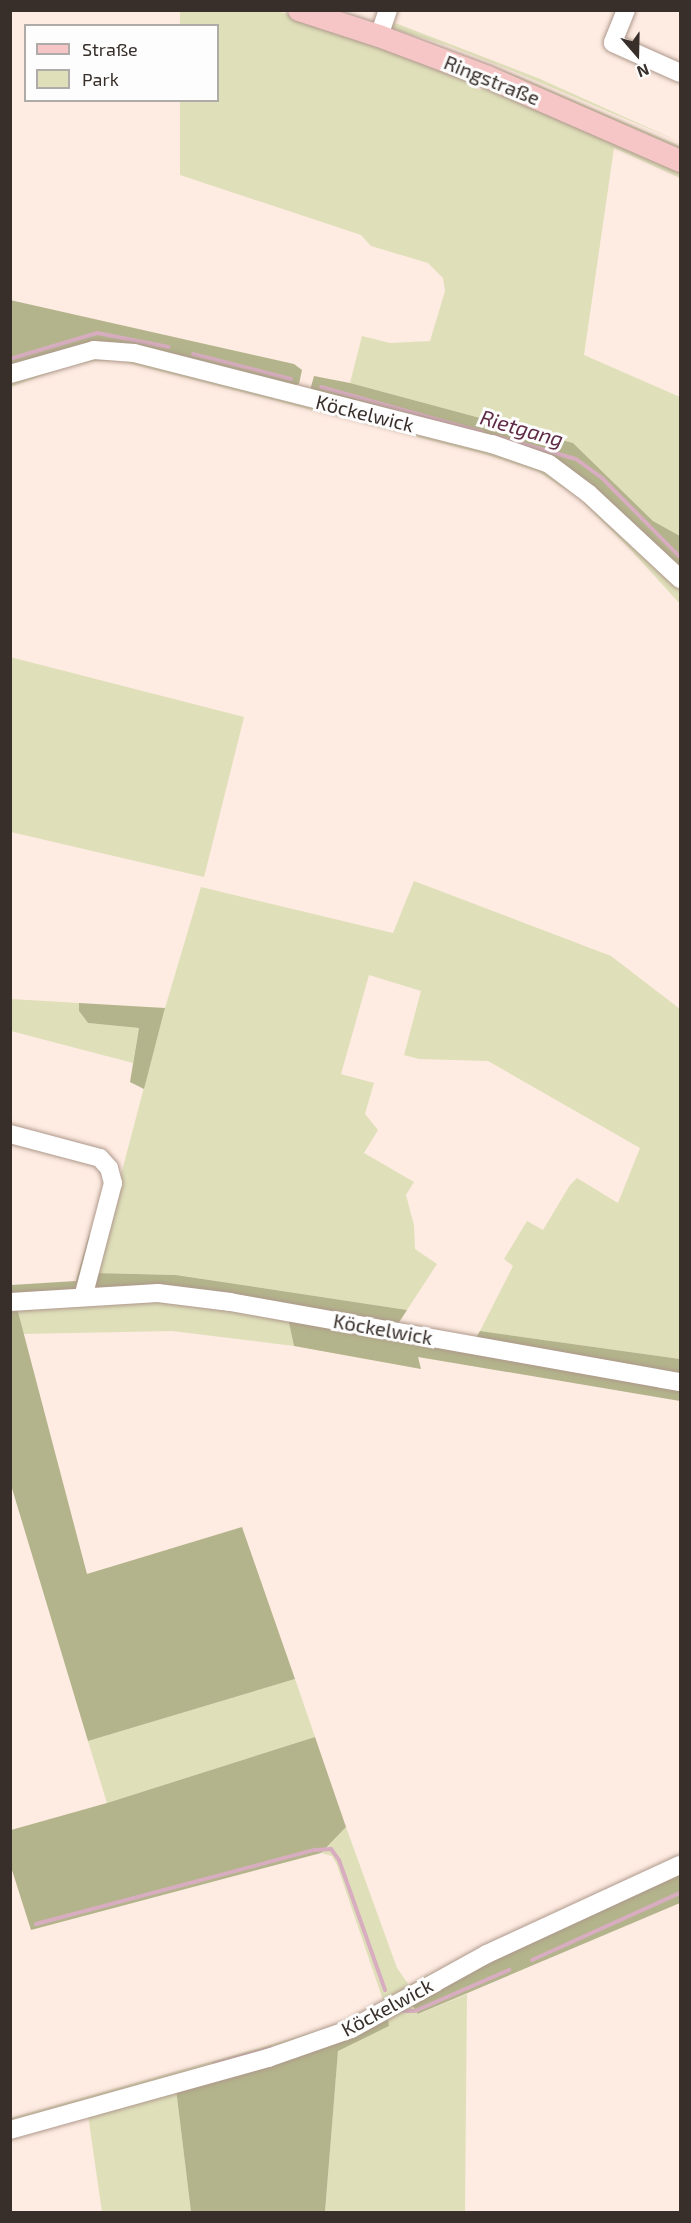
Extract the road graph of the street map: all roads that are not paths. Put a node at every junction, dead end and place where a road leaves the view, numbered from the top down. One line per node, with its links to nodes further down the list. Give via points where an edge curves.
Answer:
1 (299, 10): 4 (main road, Ringstraße)
2 (388, 10): 4 (street)
3 (626, 10): 5 (street, via 613,43)
4 (379, 36): 6 (main road, Ringstraße, via 488,77)
5 (681, 73)
6 (681, 161)
7 (10, 374): 8 (street, Köckelwick, via 94,350 134,353 492,444 549,464 589,494)
8 (681, 579)
9 (10, 1134): 10 (street, via 100,1158 109,1168 113,1183)
10 (83, 1297): 11 (street, Köckelwick); 12 (street, Köckelwick, via 158,1293 230,1302)
11 (10, 1302)
12 (681, 1382)
13 (681, 1865): 14 (street, Köckelwick, via 487,1954 351,2029 268,2058)
14 (10, 2130)

